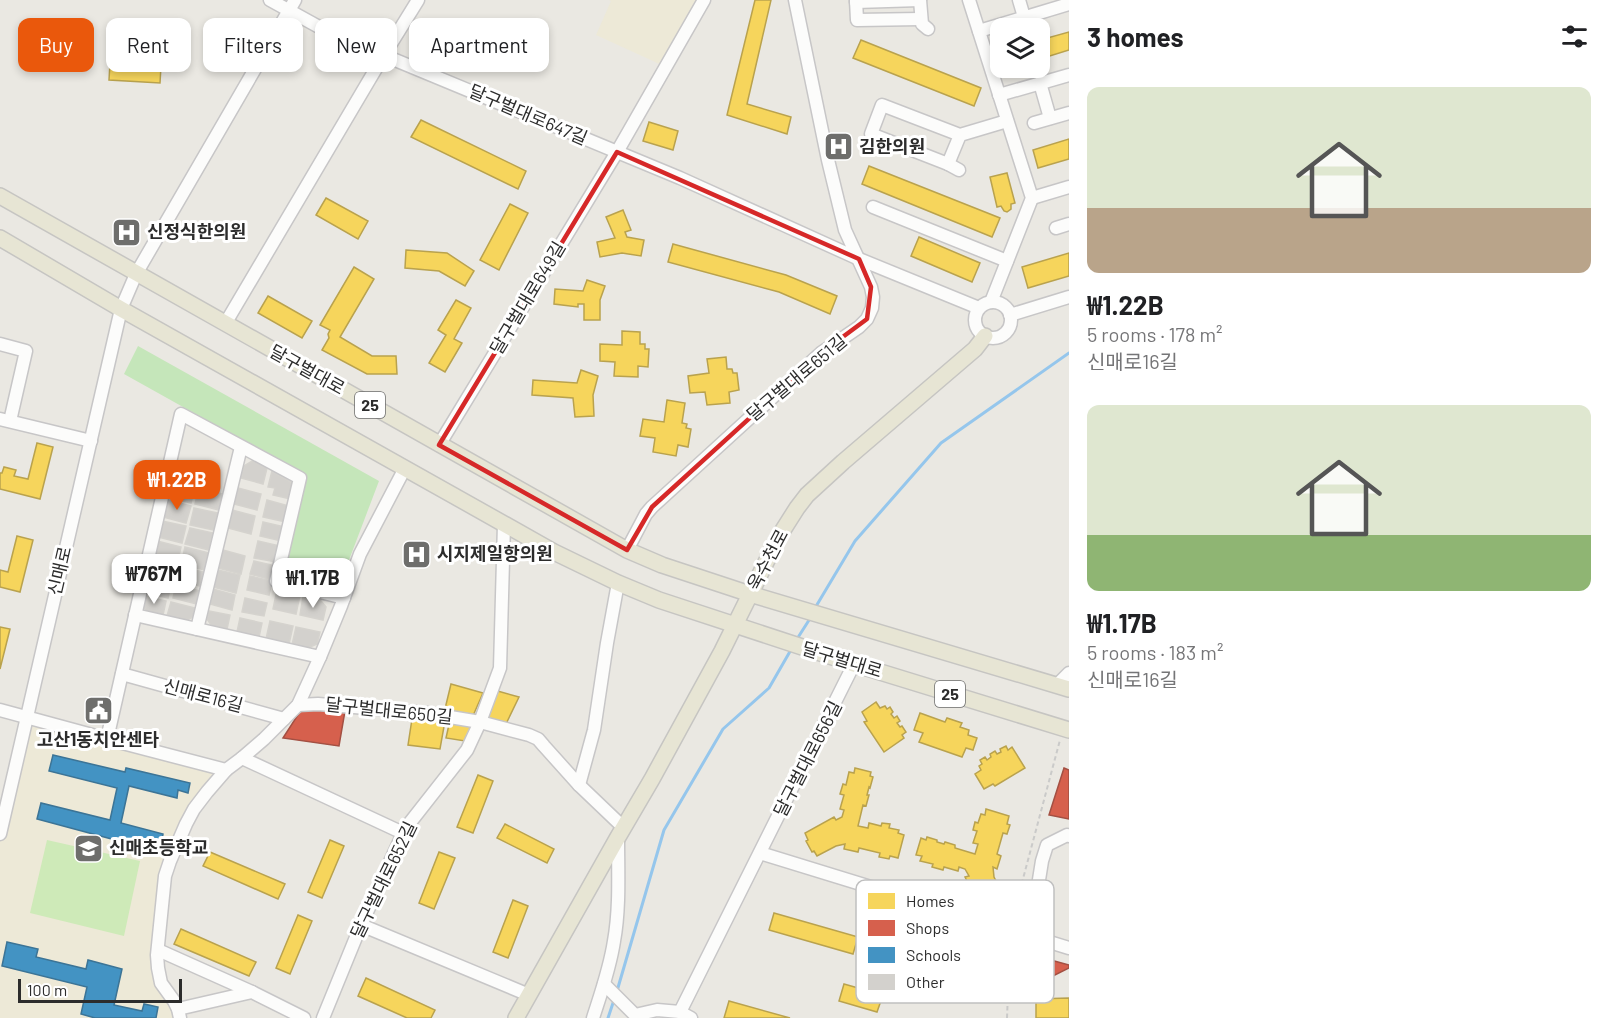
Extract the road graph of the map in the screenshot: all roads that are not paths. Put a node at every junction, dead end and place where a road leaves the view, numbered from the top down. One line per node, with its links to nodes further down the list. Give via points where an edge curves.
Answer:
1 (270, 0): 11 (street, 달구벌대로647길)
2 (295, 0): 11 (street, 신매로)
3 (418, 0): 14 (street)
4 (704, 0): 26 (street, 달구벌대로649길)
5 (795, 0): 34 (street, 달구벌대로651길, via 832,180 845,230)
6 (920, 0): 9 (street); 9 (street, via 924,24 857,20)
7 (969, 0): 15 (street)
8 (1019, 0): 12 (street)
9 (856, 1)
10 (1069, 4): 12 (street)
11 (289, 11): 13 (street, 달구벌대로647길); 36 (street, 신매로)
12 (1024, 17): 15 (street)
13 (315, 25)
14 (397, 27)
15 (979, 31): 20 (street)
16 (397, 60): 26 (street, 달구벌대로647길)
17 (367, 72): 42 (street)
18 (1069, 75): 19 (street)
19 (1040, 83): 20 (street); 22 (street)
20 (999, 95): 23 (street)
21 (1069, 113): 22 (street)
22 (1050, 118): 24 (street)
23 (1007, 121): 25 (street); 29 (street)
24 (1035, 123)
25 (960, 135): 25 (street, via 882,105 871,134 954,167)
26 (617, 152): 34 (street); 47 (street, 달구벌대로649길)
27 (1069, 187): 29 (street)
28 (0, 196): 36 (main road, 달구벌대로 / 25)
29 (1032, 198): 35 (street)
30 (873, 207): 35 (street)
31 (1069, 224): 32 (street)
32 (1056, 228)
33 (0, 238): 39 (main road, 달구벌대로 / 25)
34 (860, 259): 40 (street); 51 (street, 달구벌대로651길, via 873,297 867,319 821,353 652,507)
35 (1007, 261): 38 (street)
36 (136, 274): 39 (street, 신매로); 42 (main road, 달구벌대로 / 25)
37 (1069, 297): 41 (street)
38 (991, 302): 40 (street); 41 (street, via 1000,303)
39 (121, 309): 46 (street, 신매로); 49 (main road, 달구벌대로 / 25)
40 (979, 309): 43 (street, via 976,326)
41 (1010, 315): 43 (street, via 1006,333 995,338)
42 (225, 324): 47 (main road, 달구벌대로 / 25)
43 (985, 336): 53 (main road, 욱수천로, via 975,349 807,495 778,538)
44 (0, 344): 45 (street, via 26,351)
45 (5, 420): 46 (street)
46 (91, 441): 65 (street, 신매로)
47 (439, 445): 51 (main road, 달구벌대로 / 25)
48 (241, 447): 54 (street, via 300,478 276,581); 55 (street, via 181,414); 57 (street)
49 (405, 468): 50 (main road, 달구벌대로 / 25); 54 (street, 달구벌대로650길, via 360,554)
50 (504, 524): 52 (main road, 달구벌대로 / 25); 67 (street, 달구벌대로652길, via 500,668)
51 (627, 550): 53 (main road, 달구벌대로 / 25)
52 (618, 583): 56 (main road, 달구벌대로 / 25); 72 (street, via 594,730)
53 (750, 594): 56 (main road, 욱수천로); 62 (main road, 달구벌대로)
54 (344, 598): 58 (street, 달구벌대로650길)
55 (135, 615): 57 (street); 61 (street)
56 (735, 626): 59 (main road, 달구벌대로 / 25); 73 (main road, 욱수천로)
57 (197, 629): 58 (street)
58 (320, 657): 63 (street, 달구벌대로650길)
59 (854, 664): 68 (main road, 달구벌대로 / 25); 77 (street, 달구벌대로656길)
60 (1069, 673): 62 (street, 달구벌대로)
61 (122, 674): 66 (street, 신매로16길); 69 (street)
62 (1063, 687)
63 (298, 705): 66 (street, 달구벌대로650길); 67 (street, 달구벌대로650길, via 426,713)
64 (0, 710): 65 (street)
65 (26, 717): 69 (street); 74 (street, 신매로)
66 (284, 718): 70 (street, 달구벌대로650길)
67 (480, 722): 72 (street, via 538,740); 75 (street, 달구벌대로652길, via 467,750)
68 (1069, 730)
69 (106, 740): 71 (street)
70 (242, 758): 71 (street, 달구벌대로650길); 75 (street)
71 (226, 770): 83 (street, 달구벌대로650길, via 194,809 170,861)
72 (579, 785): 73 (street)
73 (620, 832): 84 (street, 욱수천로, via 614,940); 86 (main road, 욱수천로)
74 (0, 834)
75 (403, 834): 80 (street, 달구벌대로652길)
76 (1069, 836): 78 (street, via 1047,845)
77 (760, 853): 79 (street); 87 (street, 달구벌대로656길)
78 (1039, 880)
79 (856, 883)
80 (361, 925): 86 (street); 90 (street, 달구벌대로652길)
81 (1054, 943): 82 (street)
82 (1069, 948)
83 (158, 950): 85 (street); 88 (street, 달구벌대로650길, via 161,983)
84 (604, 984): 87 (street, via 635,1015 657,1010); 92 (street, 욱수천로)
85 (252, 992): 88 (street, 달구벌대로650길); 89 (street)
86 (529, 995): 91 (main road, 욱수천로)
87 (680, 1012): 93 (street)
88 (179, 1014)
89 (304, 1018)
90 (323, 1018)
91 (516, 1018)
92 (593, 1018)
93 (692, 1018)

